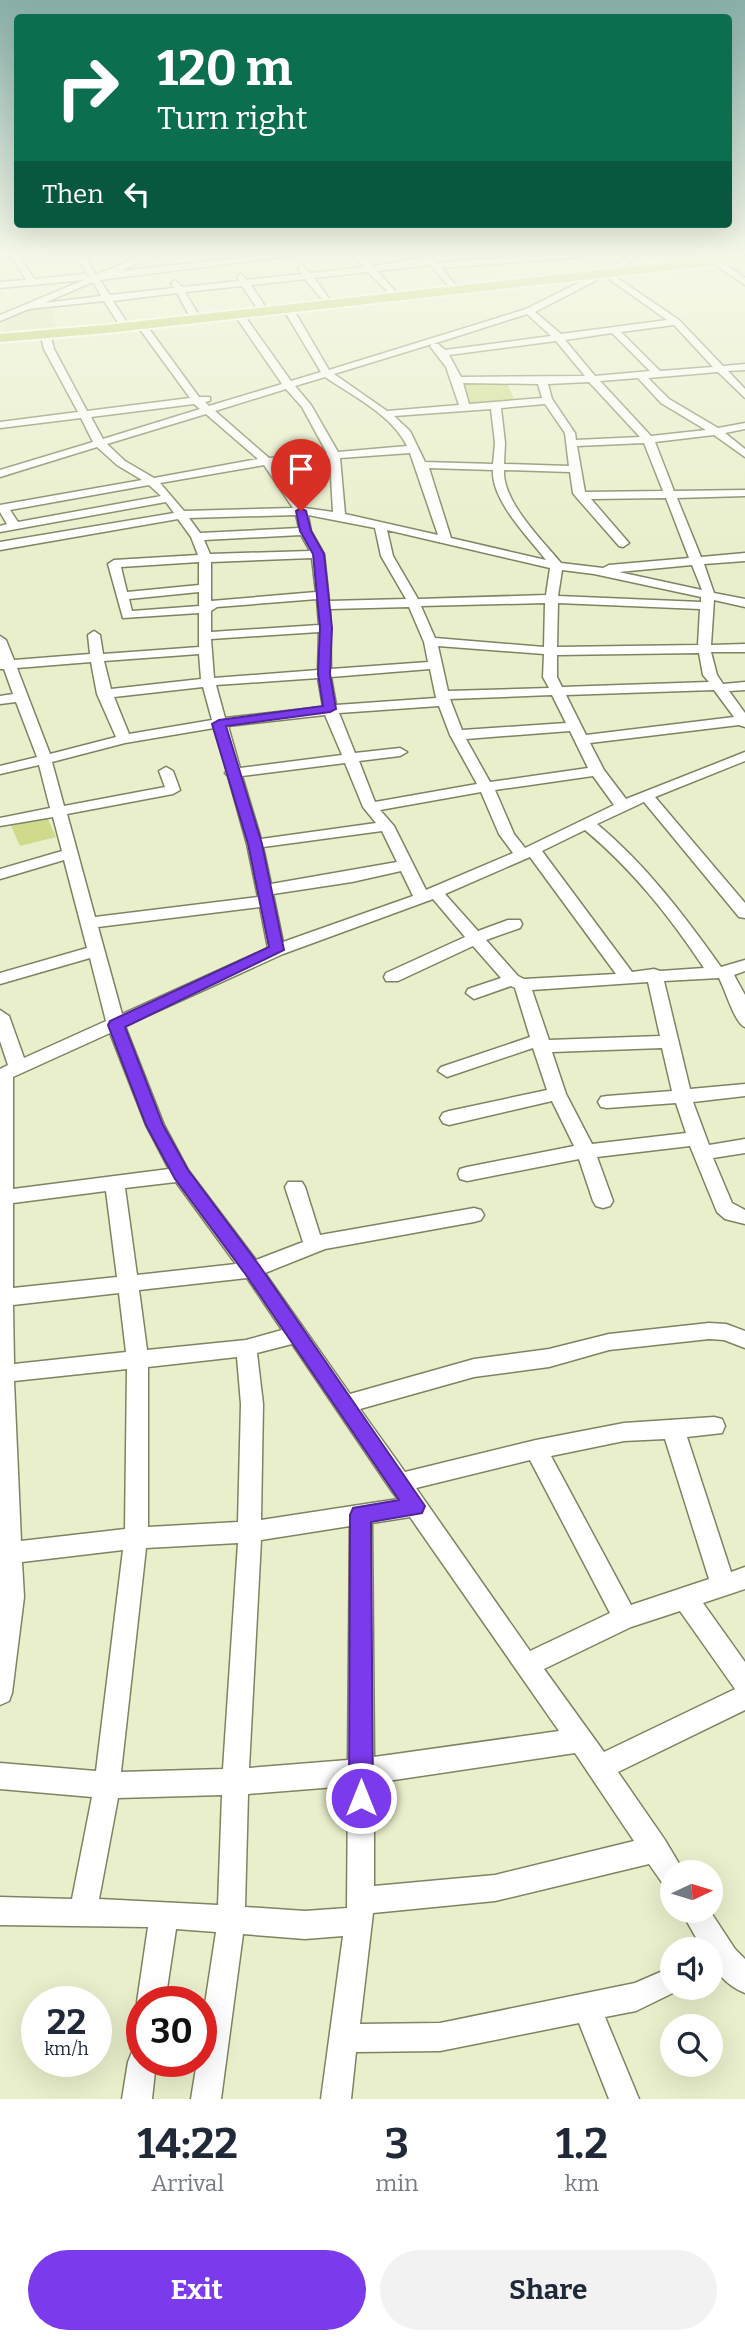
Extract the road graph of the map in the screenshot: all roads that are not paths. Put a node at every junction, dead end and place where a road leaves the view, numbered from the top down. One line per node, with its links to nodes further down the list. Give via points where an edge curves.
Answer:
1 (51, 352): 27 (street)
2 (161, 352): 21 (street)
3 (265, 352): 19 (street)
4 (314, 352): 13 (street)
5 (397, 352): 13 (street)
6 (451, 352): 10 (street)
7 (570, 352): 16 (street)
8 (636, 352): 14 (street)
9 (704, 352): 12 (street)
10 (443, 353): 17 (street)
11 (745, 367): 12 (street)
12 (721, 370): 14 (street); 20 (street)
13 (326, 373): 19 (street); 26 (street)
14 (657, 373): 15 (street)
15 (640, 375): 16 (street); 30 (street, via 664,401)
16 (592, 379): 18 (street); 31 (street)
17 (457, 380): 18 (street); 24 (street)
18 (542, 381): 22 (street)
19 (289, 386): 21 (street); 25 (street); 36 (street, via 306,405)
20 (745, 395)
21 (197, 401): 25 (street); 27 (street)
22 (548, 401): 23 (street); 32 (street)
23 (496, 406): 24 (street); 39 (street)
24 (465, 408): 26 (street)
25 (207, 412): 33 (street); 37 (street)
26 (386, 414): 34 (street, via 405,431)
27 (85, 415): 28 (street); 33 (street)
28 (0, 425)
29 (745, 426): 30 (street)
30 (717, 432): 31 (street); 35 (street)
31 (648, 439): 32 (street); 44 (street)
32 (572, 443): 40 (street)
33 (100, 444): 41 (street); 42 (street)
34 (415, 449): 36 (street); 38 (street)
35 (745, 454)
36 (335, 458): 37 (street); 49 (street)
37 (267, 461): 42 (street); 47 (street)
38 (421, 464): 39 (street); 55 (street)
39 (497, 467): 40 (street); 62 (street, via 504,495)
40 (575, 469): 45 (street)
41 (0, 474)
42 (151, 481): 46 (street); 50 (street, via 3,508)
43 (745, 493): 44 (street)
44 (671, 495): 45 (street); 61 (street)
45 (581, 496): 56 (street)
46 (169, 498): 48 (street); 50 (street)
47 (301, 511): 48 (street); 49 (street); 53 (street)
48 (182, 515): 54 (street); 57 (street)
49 (339, 516): 51 (street)
50 (14, 526): 52 (street)
51 (380, 526): 55 (street); 68 (street, via 387,556)
52 (0, 529)
53 (305, 531): 54 (street); 58 (street)
54 (197, 537): 60 (street)
55 (446, 541): 62 (street)
56 (623, 543)
57 (0, 546)
58 (318, 554): 60 (street); 67 (street)
59 (745, 557): 61 (street)
60 (205, 558): 64 (street); 65 (street, via 114,564)
61 (697, 560): 63 (street); 69 (street)
62 (557, 566): 63 (street); 66 (street)
63 (594, 570): 69 (street)
64 (205, 588): 65 (street); 71 (street)
65 (124, 596): 71 (street, via 127,615)
66 (551, 599): 68 (street); 69 (street); 79 (street)
67 (324, 600): 68 (street); 71 (street, via 214,604); 72 (street)
68 (413, 601): 75 (street)
69 (707, 601): 70 (street); 77 (street)
70 (745, 603)
71 (206, 610): 76 (street)
72 (326, 628): 76 (street); 83 (street)
73 (94, 635): 80 (street)
74 (0, 640): 81 (street)
75 (430, 642): 79 (street); 82 (street)
76 (205, 643): 80 (street); 84 (street)
77 (704, 648): 78 (street); 79 (street); 86 (street, via 710,675)
78 (745, 648)
79 (551, 651): 87 (street, via 550,677)
80 (95, 658): 81 (street); 88 (street)
81 (4, 665): 89 (street)
82 (435, 665): 83 (street); 90 (street)
83 (324, 674): 84 (street); 92 (street)
84 (208, 682): 88 (street); 94 (street)
85 (745, 686): 86 (street)
86 (719, 687): 87 (street); 93 (street)
87 (556, 691): 90 (street); 95 (street)
88 (104, 694): 97 (street)
89 (20, 697): 91 (street); 101 (street)
90 (444, 699): 92 (street); 96 (street)
91 (0, 700)
92 (330, 709): 94 (street); 100 (street)
93 (744, 722): 95 (street)
94 (219, 724): 97 (street); 105 (street)
95 (577, 734): 96 (street); 104 (street)
96 (457, 735): 106 (street)
97 (124, 739): 101 (street)
98 (400, 752): 100 (street)
99 (745, 756): 107 (street)
100 (349, 759): 105 (street); 109 (street)
101 (45, 761): 102 (street); 110 (street)
102 (0, 769)
103 (166, 771): 110 (street, via 173,790)
104 (597, 771): 106 (street); 108 (street)
105 (232, 772): 114 (street)
106 (486, 787): 109 (street); 115 (street, via 507,834)
107 (646, 795): 108 (street); 121 (street)
108 (623, 806): 112 (street)
109 (370, 807): 113 (street)
110 (60, 811): 111 (street); 116 (street)
111 (0, 822)
112 (586, 823): 115 (street); 128 (street, via 643,874)
113 (387, 826): 114 (street); 117 (street)
114 (255, 844): 119 (street)
115 (528, 853): 120 (street); 130 (street, via 577,906)
116 (68, 854): 118 (street); 122 (street)
117 (405, 865): 119 (street); 120 (street)
118 (0, 874)
119 (266, 895): 122 (street); 125 (street)
120 (428, 895): 124 (street); 125 (street)
121 (745, 913)
122 (87, 923): 126 (street)
123 (514, 924): 124 (street)
124 (476, 938): 131 (street); 133 (street)
125 (277, 950): 137 (street)
126 (95, 951): 132 (street); 137 (street)
127 (745, 965): 128 (street)
128 (720, 971): 129 (street); 136 (street, via 738,998)
129 (654, 974): 130 (street); 138 (street)
130 (626, 976): 133 (street)
131 (392, 977)
132 (0, 979)
133 (517, 982): 134 (street); 139 (street)
134 (474, 993)
135 (0, 1016): 141 (street)
136 (745, 1021)
137 (116, 1025): 141 (street); 150 (street, via 155,1125)
138 (670, 1042): 139 (street); 144 (street)
139 (542, 1043): 140 (street); 143 (street)
140 (447, 1071)
141 (7, 1072): 154 (street)
142 (745, 1090): 144 (street)
143 (557, 1094): 146 (street); 149 (street)
144 (682, 1095): 145 (street); 147 (street)
145 (607, 1102)
146 (449, 1118)
147 (700, 1146): 148 (street); 149 (street); 157 (street, via 724,1207)
148 (745, 1146)
149 (586, 1151): 151 (street); 155 (street)
150 (181, 1174): 152 (street); 159 (street)
151 (467, 1174)
152 (115, 1184): 154 (street); 160 (street)
153 (295, 1187): 158 (street)
154 (1, 1198): 161 (street)
155 (603, 1201)
156 (474, 1215): 158 (street)
157 (745, 1217)
158 (314, 1246): 159 (street)
159 (252, 1270): 160 (street); 162 (street)
160 (127, 1282): 161 (street); 165 (street)
161 (2, 1297): 166 (street)
162 (296, 1334): 164 (street); 167 (street)
163 (745, 1340): 167 (street, via 709,1331 609,1342 549,1358 474,1368)
164 (246, 1348): 165 (street); 174 (street, via 252,1404)
165 (138, 1361): 166 (street); 175 (street)
166 (2, 1374): 176 (street)
167 (346, 1404): 171 (street)
168 (714, 1426): 169 (street)
169 (673, 1429): 170 (street, via 624,1432); 177 (street)
170 (536, 1449): 171 (street); 179 (street)
171 (399, 1483): 172 (street)
172 (415, 1506): 173 (street); 180 (street)
173 (360, 1515): 174 (street); 186 (street)
174 (250, 1532): 175 (street); 188 (street)
175 (136, 1538): 176 (street); 189 (street)
176 (5, 1553): 182 (street, via 12,1597)
177 (734, 1582): 178 (street)
178 (686, 1599): 179 (street); 181 (street)
179 (625, 1618): 180 (street)
180 (526, 1665): 184 (street)
181 (745, 1682)
182 (0, 1692)
183 (745, 1697): 185 (street)
184 (581, 1740): 185 (street); 186 (street)
185 (600, 1768): 190 (street)
186 (361, 1772): 188 (street); 193 (street)
187 (0, 1776): 189 (street)
188 (235, 1782): 189 (street); 196 (street)
189 (107, 1785): 194 (street)
190 (656, 1849): 191 (street); 193 (street, via 495,1888)
191 (663, 1860)
192 (0, 1911): 194 (street)
193 (360, 1911): 196 (street, via 305,1925); 202 (street)
194 (83, 1913): 195 (street)
195 (164, 1914): 196 (street); 199 (street)
196 (231, 1919): 205 (street)
197 (723, 1965): 198 (street)
198 (745, 1979)
199 (153, 1986)
200 (660, 1987): 201 (street)
201 (587, 2008): 202 (street, via 440,2037); 207 (street)
202 (344, 2038): 206 (street)
203 (140, 2077): 204 (street)
204 (136, 2099)
205 (206, 2099)
206 (335, 2099)
207 (624, 2099)

